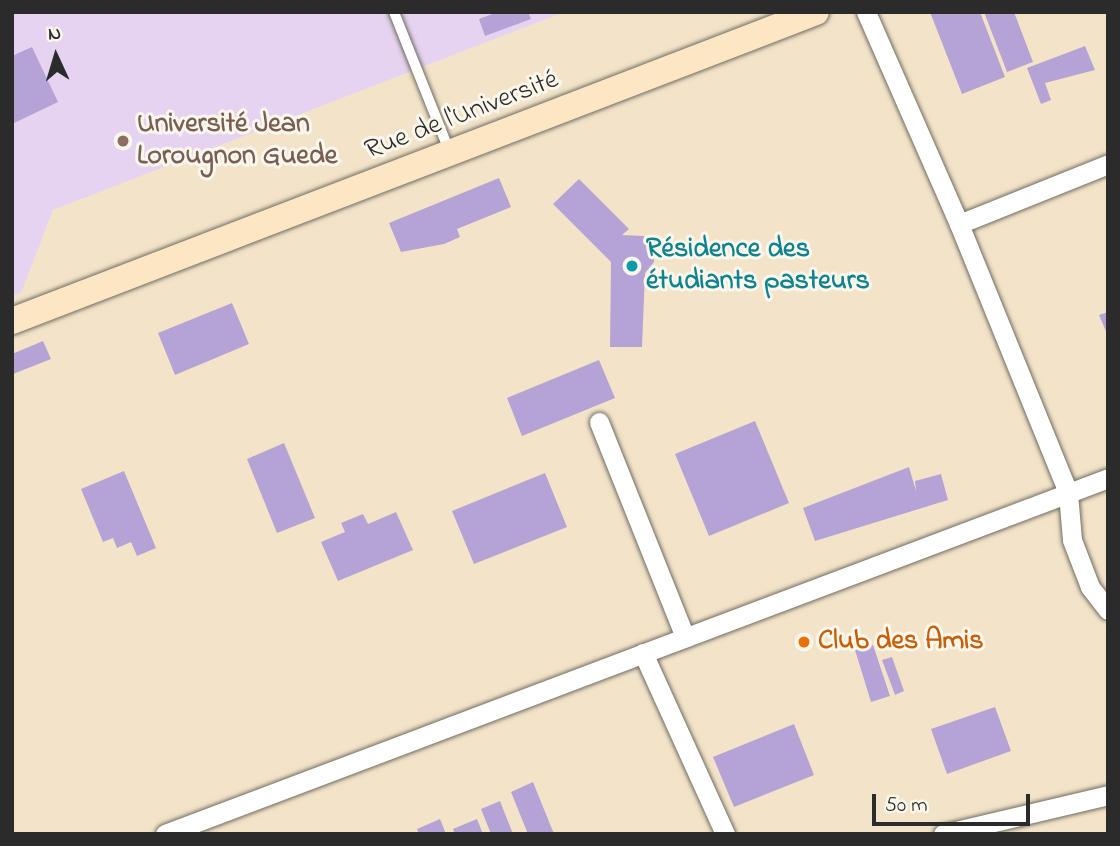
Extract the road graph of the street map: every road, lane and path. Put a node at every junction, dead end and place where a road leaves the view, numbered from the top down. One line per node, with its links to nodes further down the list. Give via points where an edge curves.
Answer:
1 (394, 12): 4 (lane)
2 (816, 12): 4 (street, Rue de l'Université)
3 (866, 12): 6 (street)
4 (451, 154): 7 (street, Rue de l'Université)
5 (1108, 164): 6 (street)
6 (959, 224): 10 (street)
7 (12, 321)
8 (599, 422): 12 (street)
9 (1108, 478): 10 (street)
10 (1068, 493): 11 (street, via 1072,540 1090,587); 12 (street)
11 (1108, 610)
12 (685, 637): 13 (street)
13 (643, 653): 15 (street); 16 (street)
14 (1108, 795): 17 (street)
15 (165, 834)
16 (725, 834)
17 (943, 834)

